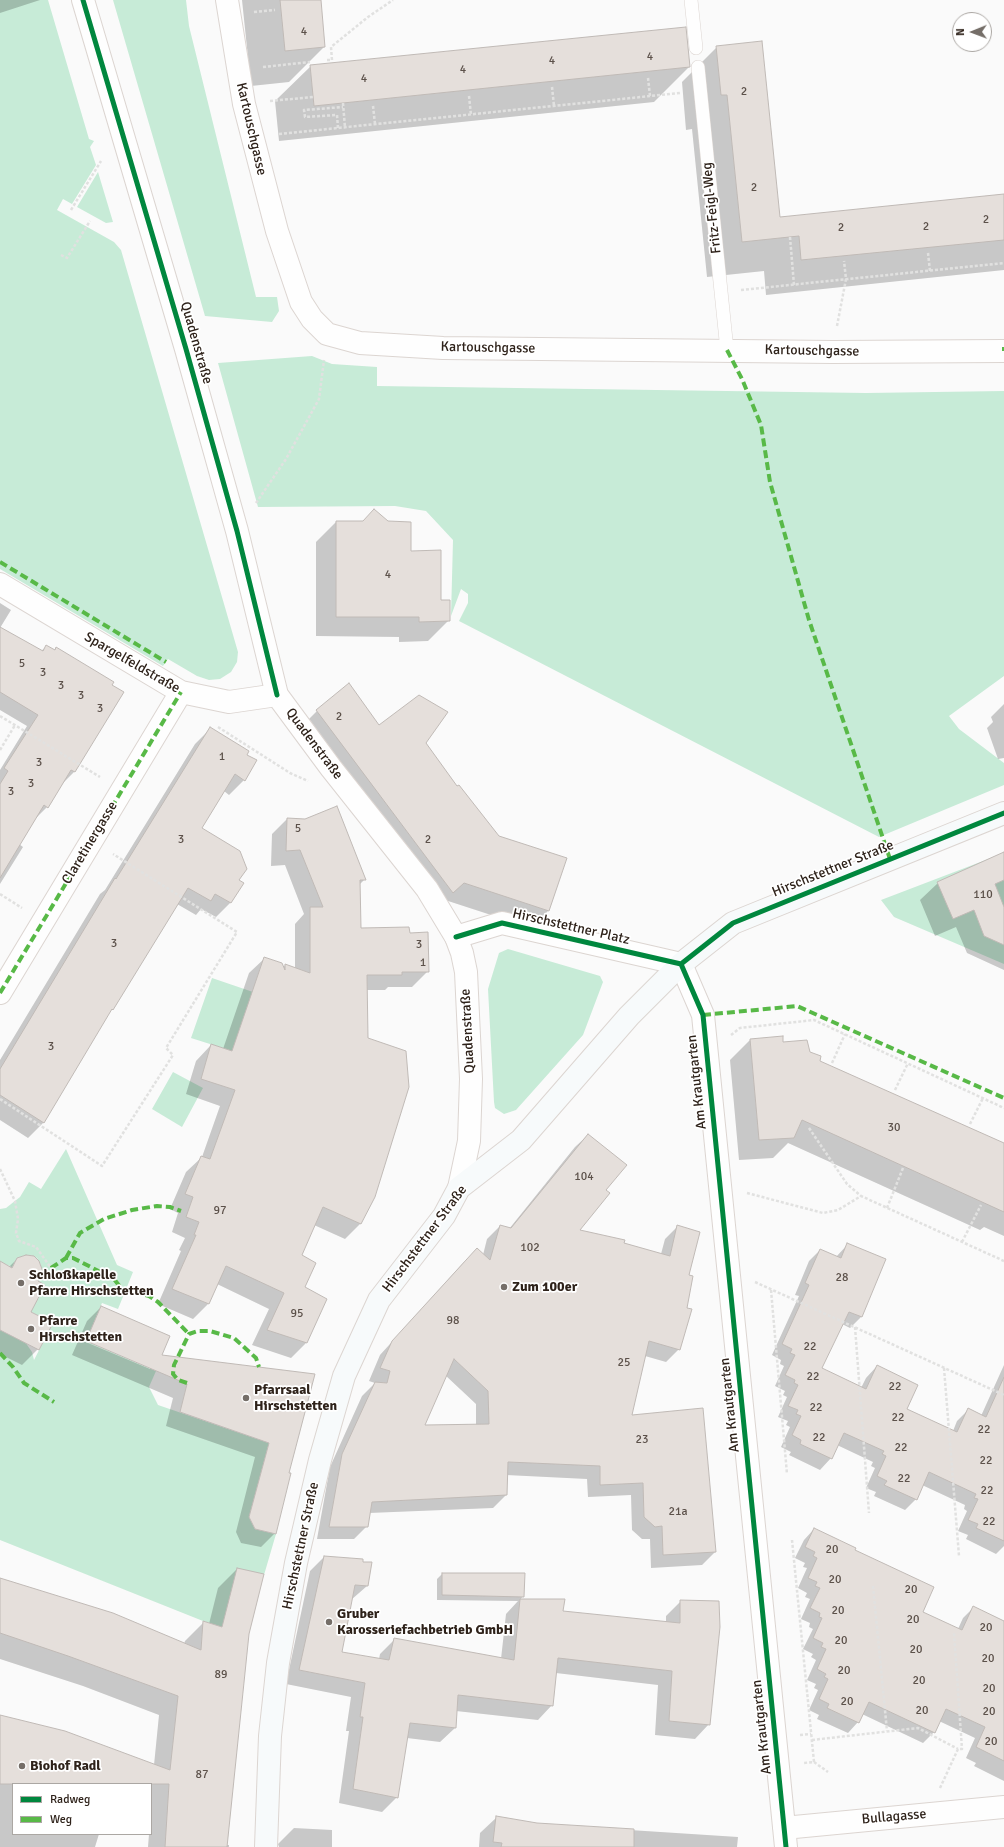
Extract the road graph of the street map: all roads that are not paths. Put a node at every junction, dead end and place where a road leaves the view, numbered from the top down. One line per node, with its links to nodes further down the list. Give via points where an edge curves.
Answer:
1 (83, 0): 10 (street, Quadenstraße, via 237,531)
2 (227, 0): 6 (street, Kartouschgasse, via 244,104 277,231 302,302 312,319 327,334 360,343 387,346)
3 (691, 0): 4 (lane)
4 (696, 48)
5 (698, 66): 6 (lane, Fritz-Feigl-Weg)
6 (727, 350): 7 (street, Kartouschgasse)
7 (1004, 351)
8 (0, 584): 9 (street, Spargelfeldstraße)
9 (181, 692): 10 (street, Spargelfeldstraße, via 229,702); 14 (street, Claretinergasse)
10 (277, 694): 12 (street, Quadenstraße, via 332,770 427,889)
11 (1004, 813): 13 (main road, Hirschstettner Straße, via 733,923)
12 (456, 937): 13 (street, Hirschstettner Platz, via 502,923); 15 (street, Quadenstraße, via 466,972 471,1080 469,1141)
13 (681, 964): 15 (main road, Hirschstettner Straße, via 629,1016 521,1140); 17 (street, Am Krautgarten, via 703,1015)
14 (0, 993)
15 (459, 1188): 18 (main road, Hirschstettner Straße, via 444,1216 379,1300 344,1376 320,1460 298,1556 278,1663 270,1736)
16 (1004, 1807): 17 (street, Bullagasse)
17 (785, 1837)
18 (266, 1847)

